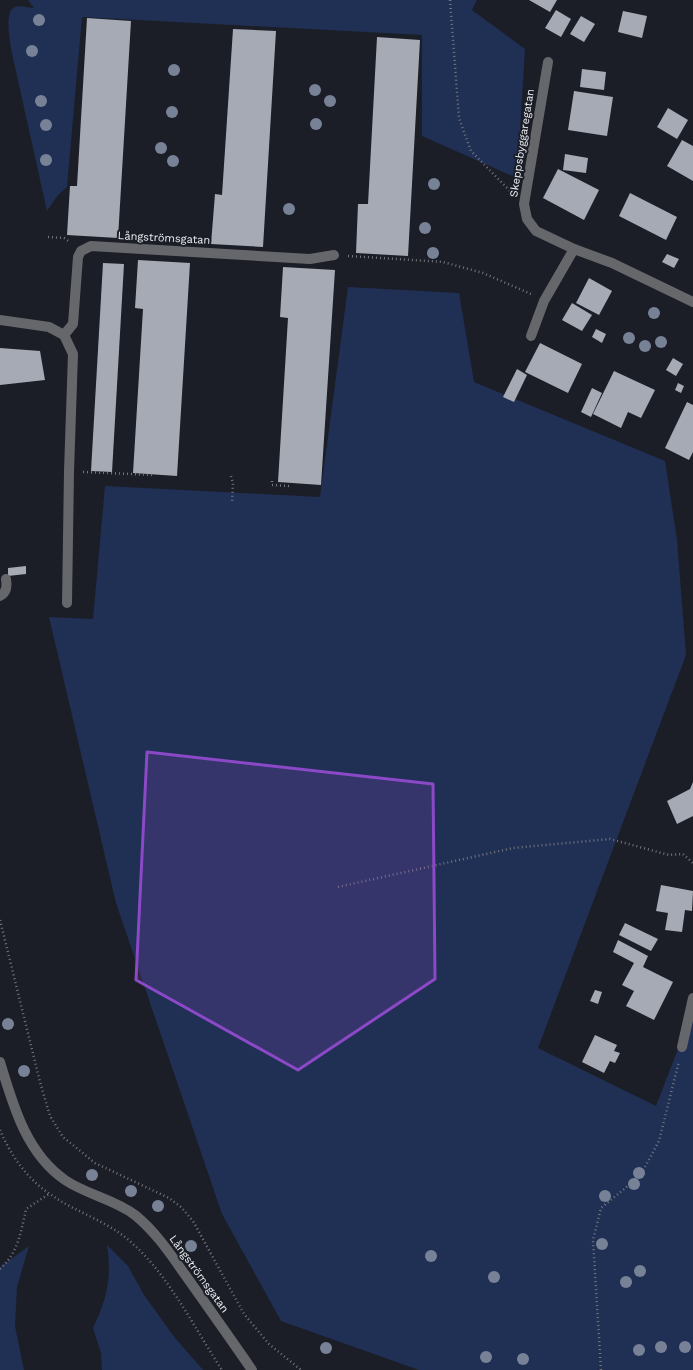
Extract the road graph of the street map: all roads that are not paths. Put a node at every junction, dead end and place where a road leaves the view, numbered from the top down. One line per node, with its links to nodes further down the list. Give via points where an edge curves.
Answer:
1 (548, 62): 2 (street, Skeppsbyggaregatan, via 524,204 527,219 536,231)
2 (574, 249): 4 (street, Skeppsbyggaregatan, via 612,263); 7 (street, via 544,301)
3 (334, 255): 6 (street, Långströmsgatan, via 310,259 91,246 81,251 78,257 73,324)
4 (693, 302)
5 (0, 320): 6 (street, via 50,327)
6 (64, 335): 10 (street, via 73,354)
7 (531, 336)
8 (6, 578): 9 (street, via 7,587)
9 (0, 596)
10 (67, 603)
11 (693, 998): 12 (street)
12 (682, 1047)
13 (0, 1062): 14 (street, Långströmsgatan, via 11,1098 31,1144 65,1180 112,1201 135,1215 172,1254)
14 (252, 1370)

